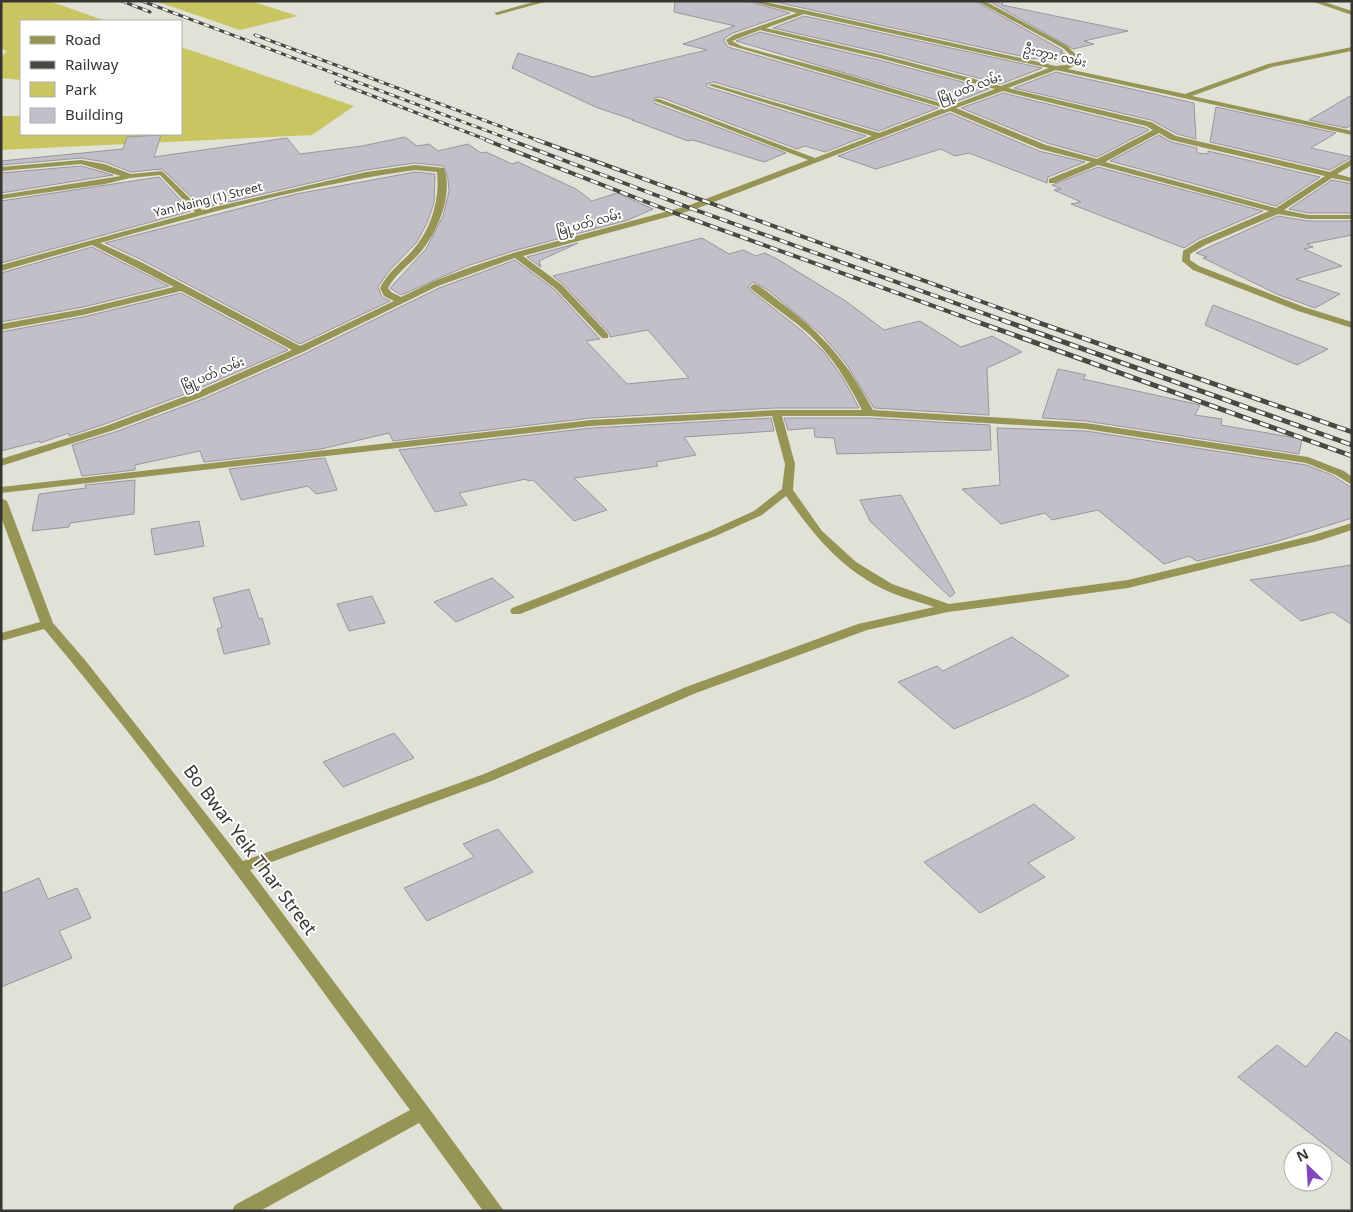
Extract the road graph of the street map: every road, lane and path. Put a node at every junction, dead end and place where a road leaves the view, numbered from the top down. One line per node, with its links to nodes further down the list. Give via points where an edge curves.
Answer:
1 (545, 1): 6 (street)
2 (752, 1): 5 (street, ဦးဘွား လမ်း)
3 (980, 1): 10 (street, မြို့ပတ် လမ်း, via 1065,47 1080,61)
4 (1314, 1): 7 (street)
5 (804, 12): 8 (street); 10 (street, ဦးဘွား လမ်း)
6 (497, 13)
7 (1352, 13)
8 (760, 28): 12 (street); 15 (street, via 729,40 731,44)
9 (1352, 49): 13 (street, via 1270,65)
10 (1055, 68): 12 (street, မြို့ပတ် လမ်း); 13 (street, ဦးဘွား လမ်း)
11 (711, 85): 18 (street)
12 (1002, 89): 15 (street, မြို့ပတ် လမ်း); 16 (street, via 1148,124)
13 (1183, 97): 17 (street, ဦးဘွား လမ်း)
14 (656, 100): 19 (street)
15 (950, 108): 18 (street, မြို့ပတ် လမ်း); 21 (street, via 1022,140)
16 (1158, 130): 21 (street); 24 (street, via 1174,138)
17 (1352, 133)
18 (878, 135): 19 (street, မြို့ပတ် လမ်း)
19 (814, 160): 32 (street, မြို့ပတ် လမ်း, via 690,208)
20 (1352, 161): 24 (street)
21 (1098, 162): 26 (street); 28 (street)
22 (1, 169): 23 (street, via 81,162)
23 (130, 176): 27 (street); 29 (street, via 162,173)
24 (1332, 176): 25 (street); 28 (street)
25 (1352, 180)
26 (1052, 181)
27 (1, 197)
28 (1277, 211): 30 (street, via 1308,217); 37 (street, via 1191,249 1186,253 1186,261 1196,268 1301,309)
29 (200, 213): 31 (street, Yan Naing (1) Street); 36 (street, Yan Naing (1) Street, via 347,179 422,166 436,167 441,170 442,177 439,208 428,236 384,288 387,294)
30 (1352, 217)
31 (93, 243): 33 (street, Yan Naing (1) Street); 35 (street)
32 (516, 255): 36 (street, မြို့ပတ် လမ်း, via 435,284); 39 (street, via 559,287)
33 (1, 268)
34 (754, 287): 42 (street, via 812,332 843,366)
35 (181, 288): 38 (street, via 83,312); 40 (street)
36 (401, 301): 40 (street, မြို့ပတ် လမ်း)
37 (1352, 325)
38 (1, 327)
39 (605, 336)
40 (300, 350): 43 (street, မြို့ပတ် လမ်း, via 198,395)
41 (776, 413): 42 (street); 45 (street, via 591,422); 46 (street, via 790,464)
42 (869, 413): 44 (street, via 1096,428 1308,460 1340,473)
43 (1, 463)
44 (1352, 482)
45 (1, 490)
46 (787, 490): 49 (street, via 818,534 852,564 888,587); 50 (street, via 758,513 714,533)
47 (1, 501): 51 (street, Bo Bwar Yeik Thar Street)
48 (1352, 526): 49 (street, via 1314,539 1128,584)
49 (948, 608): 53 (street, via 854,630 691,690 489,777)
50 (516, 611)
51 (47, 624): 52 (street); 53 (street, Bo Bwar Yeik Thar Street)
52 (1, 637)
53 (240, 868): 54 (street, Bo Bwar Yeik Thar Street)
54 (422, 1112): 55 (street); 56 (street, Bo Bwar Yeik Thar Street)
55 (242, 1211)
56 (494, 1211)

